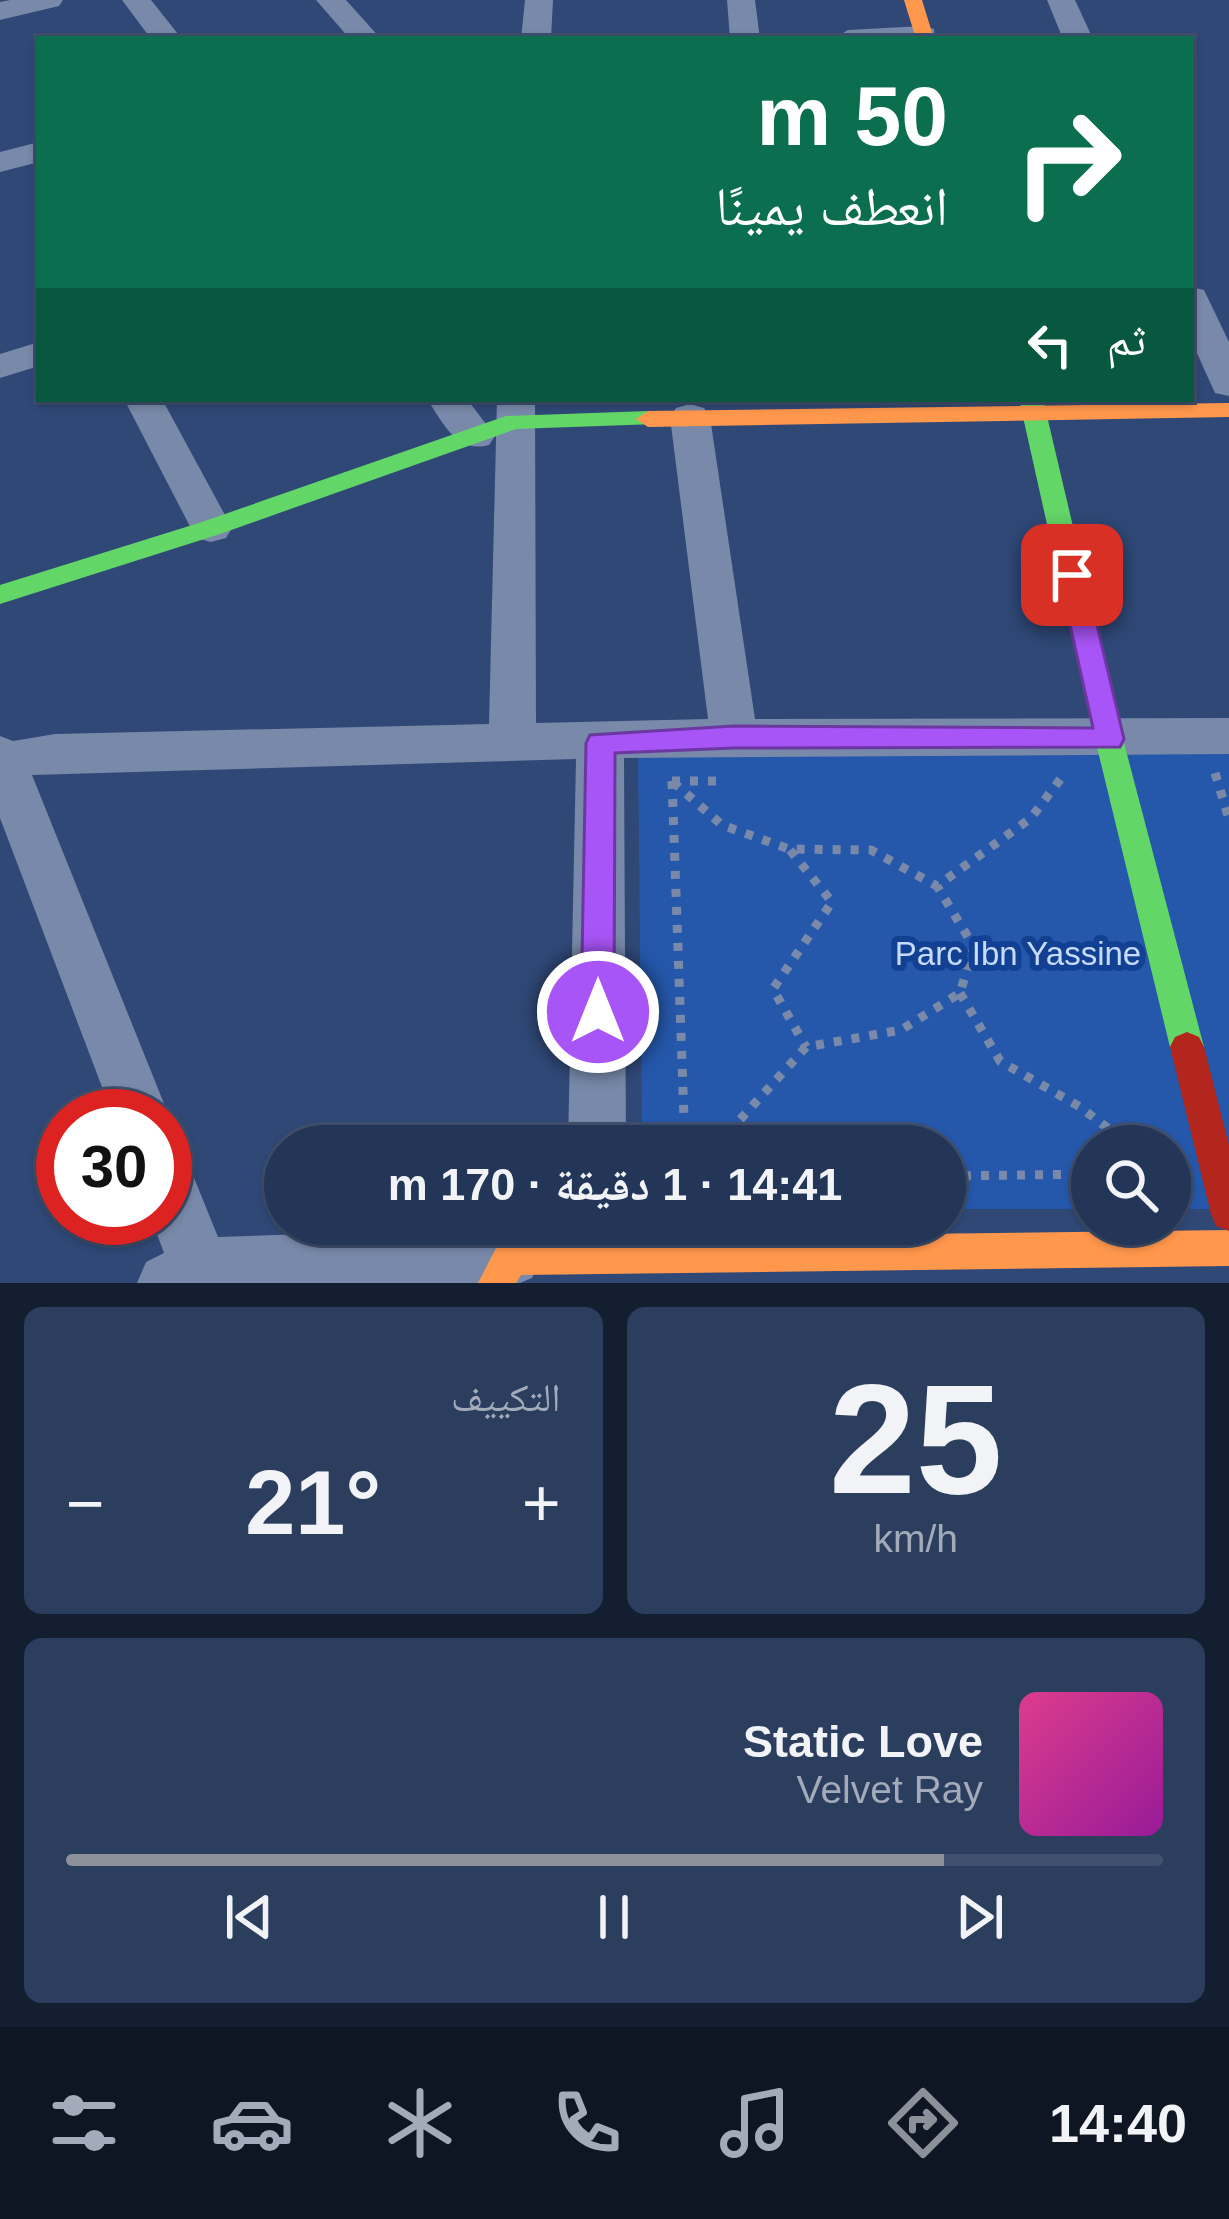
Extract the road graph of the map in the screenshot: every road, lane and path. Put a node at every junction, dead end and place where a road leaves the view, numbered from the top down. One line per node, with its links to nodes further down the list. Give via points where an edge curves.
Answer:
1 (49, 0): 8 (street)
2 (136, 0): 9 (street)
3 (330, 0): 10 (street)
4 (539, 0): 11 (street)
5 (741, 0): 12 (street)
6 (914, 0): 13 (street)
7 (1060, 0): 14 (street)
8 (0, 11)
9 (164, 36)
10 (363, 36)
11 (536, 36)
12 (745, 36)
13 (924, 36)
14 (1077, 36)
15 (36, 153): 16 (street)
16 (0, 162)
17 (1194, 305): 20 (street)
18 (36, 355): 19 (street)
19 (0, 366)
20 (1229, 384)
21 (145, 402): 28 (street)
22 (454, 402): 27 (street)
23 (1033, 405): 24 (street); 25 (street); 31 (street)
24 (791, 407): 26 (street)
25 (1229, 410)
26 (691, 417): 27 (street); 35 (street)
27 (502, 419): 28 (street); 32 (street)
28 (211, 528): 29 (street)
29 (0, 595)
30 (1229, 736): 31 (street)
31 (1109, 739): 35 (street); 53 (street)
32 (512, 742): 33 (street); 34 (street)
33 (600, 743): 35 (street); 47 (street)
34 (1, 758): 46 (street)
35 (737, 759): 38 (path)
36 (1039, 778): 37 (path)
37 (1062, 778): 40 (path); 43 (path, via 1031,818)
38 (672, 781): 42 (path, via 722,825); 48 (path)
39 (1229, 782): 41 (path, via 1215,773)
40 (1068, 800)
41 (1229, 819)
42 (789, 849): 43 (path, via 871,850); 45 (path, via 832,902 773,988)
43 (937, 886): 44 (path, via 974,947)
44 (960, 992): 45 (path, via 901,1030); 50 (path, via 1000,1061)
45 (806, 1047): 49 (path)
46 (130, 1089)
47 (597, 1125)
48 (684, 1125)
49 (735, 1125)
50 (1104, 1125)
51 (1071, 1174): 52 (path)
52 (966, 1176)
53 (1229, 1214)
54 (182, 1245): 60 (street)
55 (580, 1245): 59 (street)
56 (628, 1245): 58 (street)
57 (1229, 1248): 58 (street)
58 (774, 1268)
59 (503, 1270): 60 (street)
60 (191, 1278)

